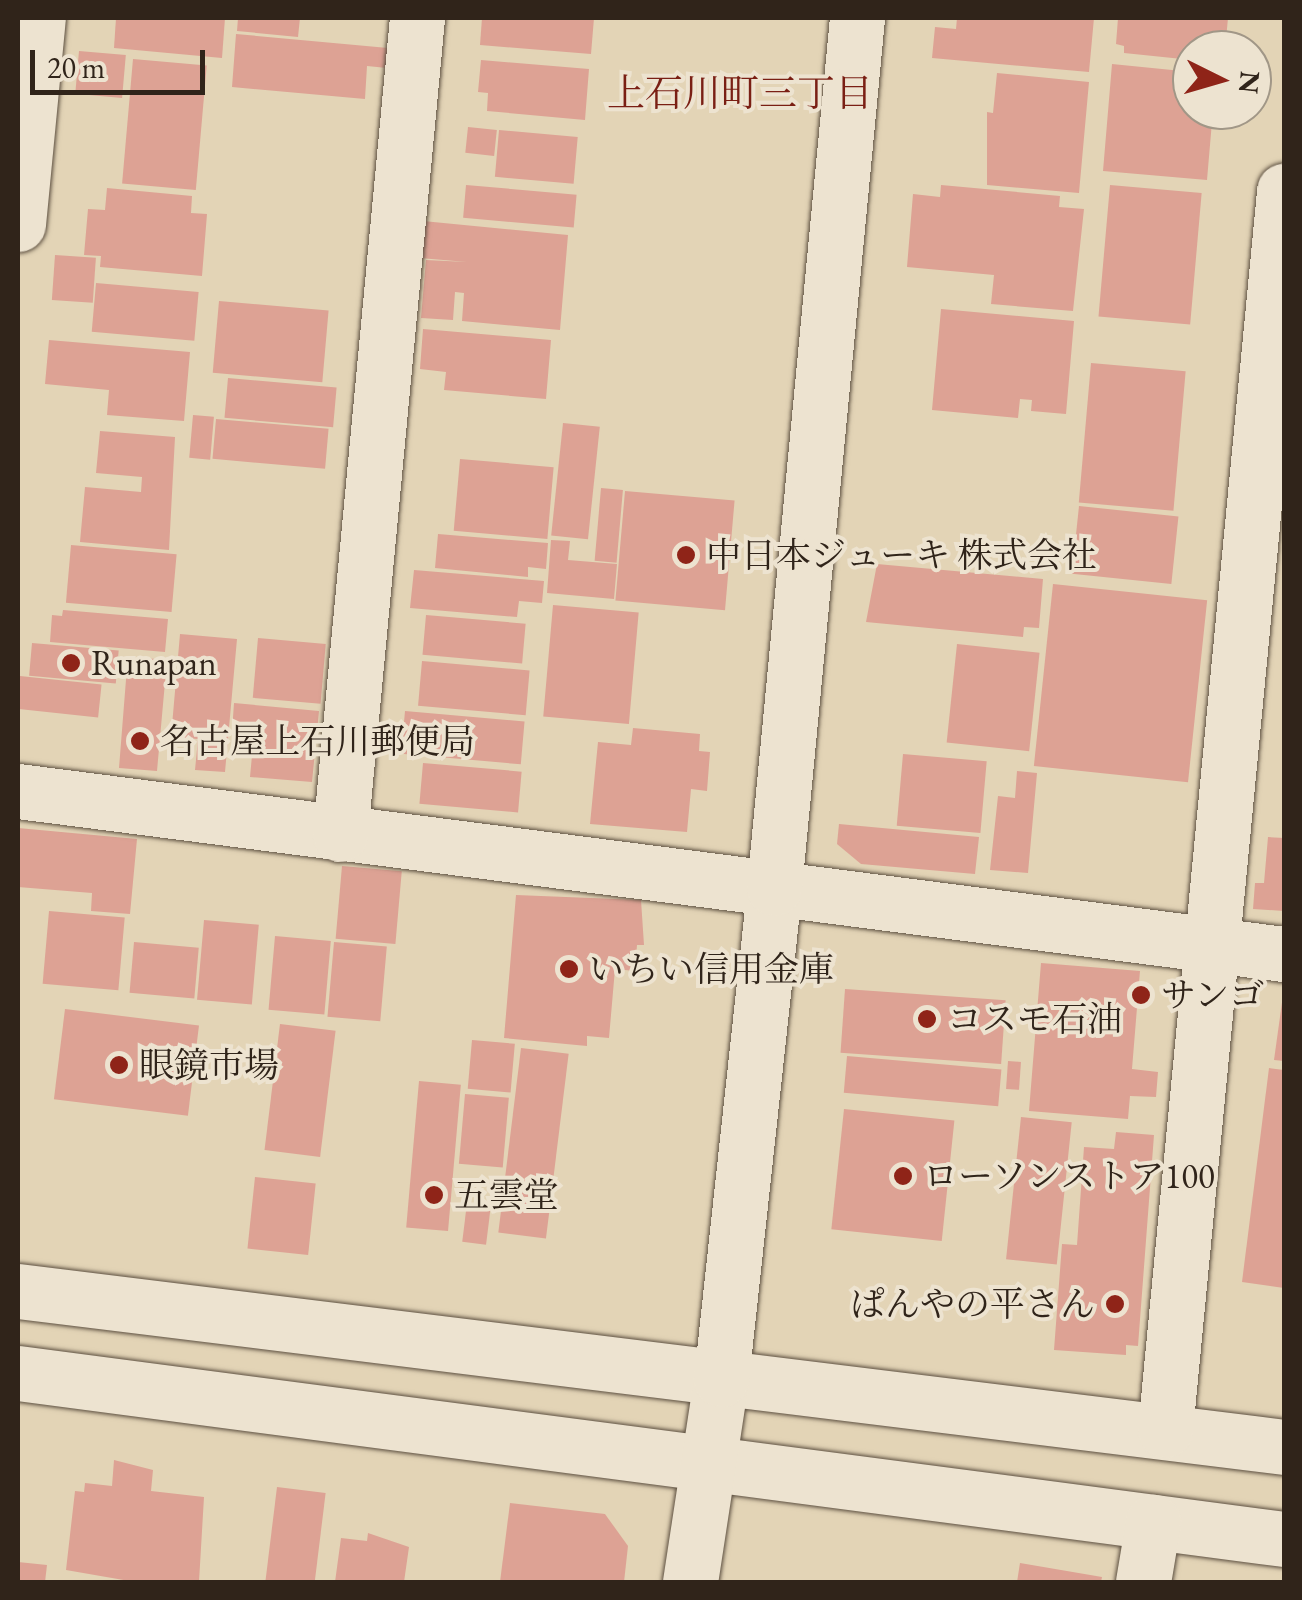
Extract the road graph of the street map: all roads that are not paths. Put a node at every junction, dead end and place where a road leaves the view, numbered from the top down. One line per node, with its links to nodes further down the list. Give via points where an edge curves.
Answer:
1 (38, 18): 5 (street)
2 (417, 18): 7 (street)
3 (857, 18): 8 (street)
4 (1284, 191): 9 (street)
5 (18, 224)
6 (18, 791): 7 (street)
7 (340, 834): 8 (street)
8 (774, 888): 9 (street); 13 (street)
9 (1212, 945): 10 (street); 14 (street)
10 (1284, 954)
11 (18, 1291): 13 (street)
12 (18, 1372): 16 (street)
13 (722, 1379): 14 (street); 16 (street)
14 (1166, 1430): 15 (street)
15 (1284, 1447)
16 (707, 1468): 17 (street); 19 (street)
17 (1152, 1522): 18 (street); 20 (street)
18 (1284, 1539)
19 (690, 1582)
20 (1143, 1582)

